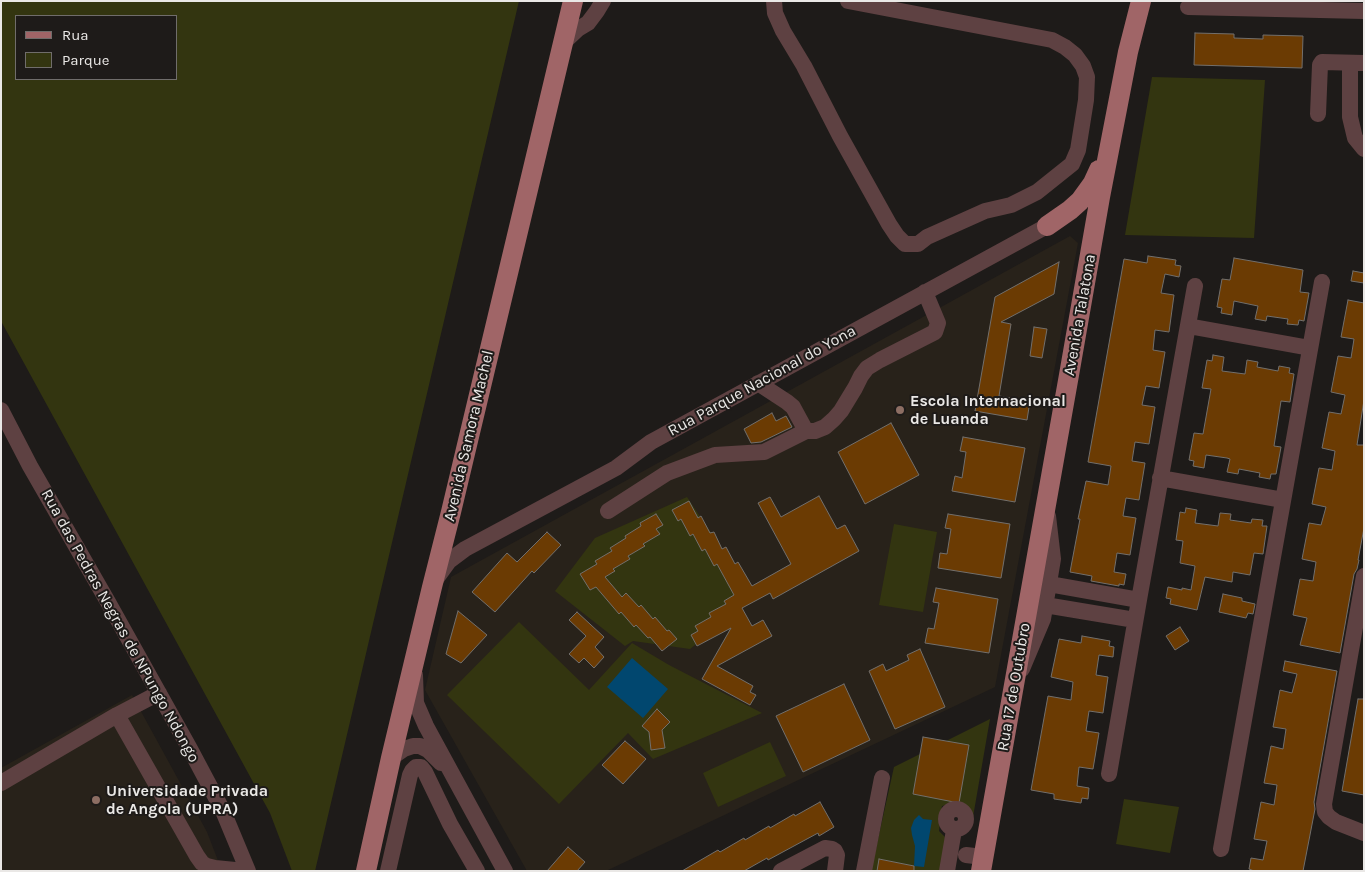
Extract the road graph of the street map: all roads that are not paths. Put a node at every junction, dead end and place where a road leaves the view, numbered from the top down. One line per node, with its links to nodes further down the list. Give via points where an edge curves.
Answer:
1 (572, 1): 11 (main road, Avenida Samora Machel)
2 (581, 1): 3 (street, via 584,6)
3 (592, 1)
4 (603, 1): 11 (street, via 588,23)
5 (774, 1): 6 (street, via 783,31 840,136 889,224 906,244 918,244 985,211 1011,205 1038,192 1072,164 1078,150 1087,77 1075,55 1065,47 1052,40)
6 (848, 1)
7 (1132, 1): 12 (main road)
8 (1141, 1): 12 (main road)
9 (1188, 7): 10 (street)
10 (1364, 10)
11 (562, 46): 32 (main road, Avenida Samora Machel)
12 (1128, 52): 15 (main road)
13 (1357, 63): 14 (street, via 1322,62); 16 (street, via 1350,117 1355,138)
14 (1318, 114)
15 (1111, 137): 17 (main road); 18 (main road, via 1087,192)
16 (1364, 149)
17 (1100, 197): 18 (main road); 19 (main road)
18 (1048, 226): 19 (main road, via 1076,218 1088,230); 22 (street, Rua Parque Nacional do Yona)
19 (1092, 245): 30 (main road, Avenida Talatona)
20 (1322, 282): 24 (street)
21 (1195, 286): 23 (street)
22 (925, 292): 25 (street, Rua Parque Nacional do Yona); 27 (street, via 938,323 935,332 867,368 834,419 825,427)
23 (1188, 326): 24 (street); 28 (street)
24 (1310, 348): 29 (street)
25 (758, 383): 27 (street, via 793,407); 33 (street, Rua Parque Nacional do Yona, via 651,442 616,468)
26 (1, 410): 42 (street, Rua das Pedras Negras de NPungo Ndongo)
27 (806, 431): 31 (street, via 764,452 715,455 667,473)
28 (1160, 478): 29 (street); 37 (street)
29 (1283, 500): 51 (street)
30 (1047, 503): 35 (street, via 1053,560); 41 (main road, Rua 17 de Outubro)
31 (608, 511)
32 (451, 512): 33 (street, via 458,540 470,544); 36 (main road, Avenida Samora Machel)
33 (480, 542): 36 (street, Rua Parque Nacional do Yona, via 449,561)
34 (1364, 576): 50 (street, via 1324,804 1329,817)
35 (1049, 584): 37 (street); 38 (street)
36 (432, 587): 40 (main road, Avenida Samora Machel)
37 (1138, 600): 39 (street)
38 (1046, 604): 39 (street); 41 (street, via 1043,619)
39 (1135, 620): 45 (street)
40 (415, 658): 44 (main road, Avenida Samora Machel); 46 (street, via 416,703)
41 (1013, 691): 52 (main road, Rua 17 de Outubro)
42 (160, 693): 43 (street); 53 (street, Rua das Pedras Negras de NPungo Ndongo, via 223,811)
43 (117, 716): 48 (street); 53 (street, via 202,863 215,868)
44 (391, 758): 46 (street, via 404,749 420,746 428,750); 54 (main road, Avenida Samora Machel)
45 (1109, 774)
46 (452, 776): 57 (street)
47 (882, 778): 60 (street)
48 (1, 783)
49 (954, 830): 52 (street)
50 (1364, 833)
51 (1221, 849)
52 (967, 858): 61 (street)
53 (247, 871)
54 (366, 871)
55 (388, 871): 56 (street, via 410,775 416,767 425,772)
56 (477, 871)
57 (505, 871)
58 (781, 871): 59 (street, via 825,848 837,854)
59 (835, 871)
60 (864, 871)
61 (947, 871)

